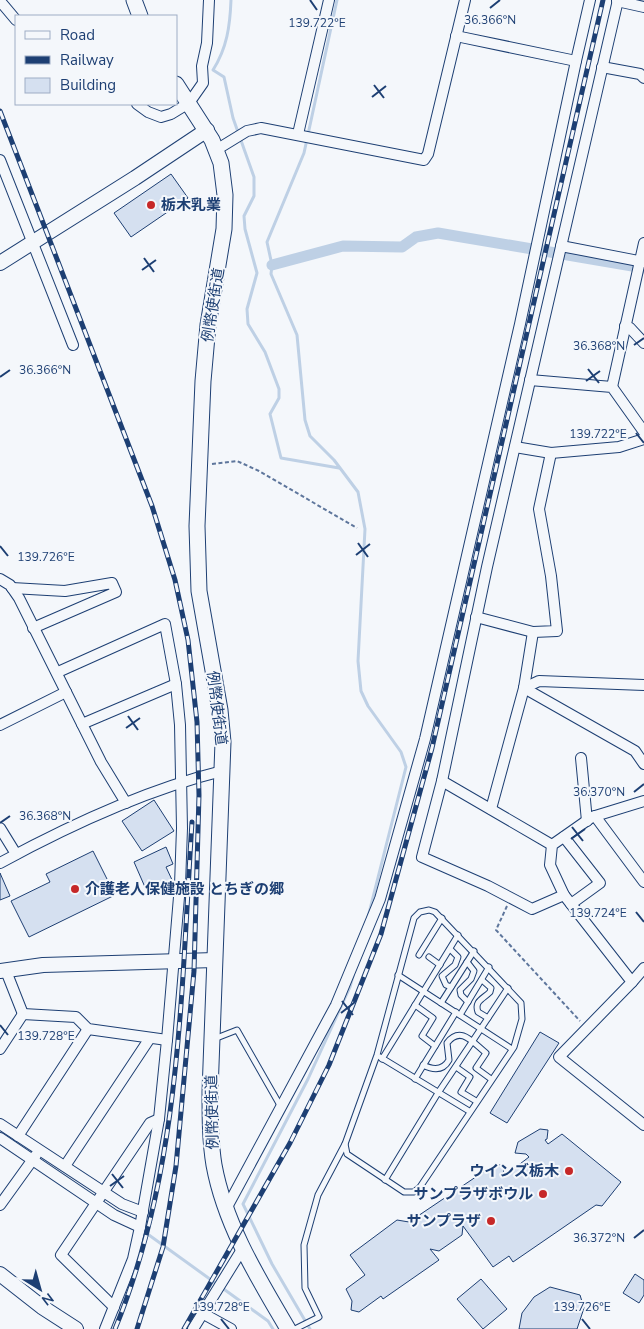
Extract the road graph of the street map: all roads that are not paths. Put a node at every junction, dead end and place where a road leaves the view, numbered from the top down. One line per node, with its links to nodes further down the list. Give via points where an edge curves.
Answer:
1 (134, 0): 9 (main road)
2 (209, 0): 16 (street, via 203,83)
3 (329, 0): 19 (street)
4 (464, 0): 11 (street)
5 (590, 0): 12 (street)
6 (618, 0): 8 (street); 13 (street)
7 (0, 1): 10 (street)
8 (644, 7)
9 (140, 15)
10 (15, 19)
11 (456, 36): 12 (street); 19 (street, via 424,160)
12 (576, 61): 106 (street, via 520,324 422,748 380,899 336,1004)
13 (602, 67): 14 (street, via 640,74); 24 (street)
14 (644, 78)
15 (178, 87): 16 (main road, 例幣使街道)
16 (189, 103): 17 (street, via 161,117); 18 (main road, 例幣使街道)
17 (138, 105)
18 (206, 130): 20 (main road, 例幣使街道); 22 (street)
19 (298, 134): 20 (street, via 253,129)
20 (216, 150): 51 (main road, 例幣使街道, via 224,176 224,228 202,381 197,526 199,591 220,710)
21 (0, 160): 22 (street)
22 (32, 242): 26 (street); 30 (street)
23 (644, 243): 25 (street)
24 (561, 246): 25 (street); 31 (street)
25 (642, 261): 27 (street)
26 (0, 263)
27 (641, 273): 28 (street)
28 (625, 326): 29 (street); 32 (street)
29 (644, 343)
30 (73, 345)
31 (530, 380): 32 (street); 35 (street)
32 (612, 388): 33 (street)
33 (644, 432)
34 (644, 439): 36 (street, via 619,447)
35 (515, 447): 36 (street); 39 (street)
36 (551, 453): 41 (street, via 539,508 557,631)
37 (0, 579): 38 (street)
38 (12, 588): 40 (street); 40 (street, via 65,591 112,584 116,592)
39 (476, 618): 41 (street); 53 (street)
40 (33, 628): 42 (street)
41 (533, 632): 45 (street)
42 (58, 672): 43 (street, via 165,624); 46 (street)
43 (176, 684): 47 (street); 52 (street)
44 (644, 685): 45 (street, via 539,681)
45 (524, 688): 50 (street, via 635,751); 56 (street)
46 (66, 692): 47 (street); 48 (street)
47 (82, 724): 55 (street, via 100,762)
48 (0, 725)
49 (581, 758): 57 (street)
50 (644, 764)
51 (222, 771): 52 (street); 72 (main road, 例幣使街道)
52 (181, 781): 55 (street); 73 (street, via 180,885)
53 (442, 781): 56 (street); 64 (street, via 422,857 532,909)
54 (644, 801): 57 (street)
55 (126, 803): 61 (street)
56 (491, 809): 60 (street)
57 (591, 819): 59 (street); 63 (street)
58 (0, 828): 61 (street)
59 (564, 836): 60 (street); 65 (street, via 600,883)
60 (552, 845): 64 (street, via 550,865)
61 (16, 854): 62 (street)
62 (0, 863)
63 (644, 882)
64 (564, 895): 65 (street)
65 (571, 904): 81 (street)
66 (442, 918): 67 (lane); 70 (lane); 79 (lane, via 430,910 420,912 414,918)
67 (458, 935): 68 (lane); 69 (lane)
68 (450, 949): 75 (lane); 82 (lane, via 458,957 455,965 442,976)
69 (474, 951): 74 (lane); 76 (lane)
70 (419, 955)
71 (429, 957): 75 (lane)
72 (215, 960): 73 (street); 93 (main road, 例幣使街道)
73 (174, 961): 78 (street, via 43,965); 92 (street)
74 (467, 962): 82 (lane); 84 (lane, via 474,971 460,990)
75 (440, 965): 86 (lane)
76 (489, 968): 80 (lane); 83 (lane)
77 (644, 968): 81 (street)
78 (3, 971): 87 (street)
79 (398, 975): 85 (lane); 98 (lane)
80 (482, 980): 84 (lane); 89 (lane, via 490,992 479,1000 476,1008)
81 (632, 982): 110 (street, via 559,1057)
82 (450, 988): 85 (lane)
83 (508, 988): 89 (lane); 97 (lane, via 521,1003 522,1019)
84 (468, 1002): 88 (lane)
85 (441, 1003): 88 (lane)
86 (415, 1005): 95 (lane, via 433,1018 422,1036); 99 (lane)
87 (23, 1014): 90 (street, via 76,1017); 96 (street)
88 (458, 1014): 95 (lane); 97 (lane)
89 (488, 1018): 94 (lane)
90 (88, 1029): 91 (street); 111 (street)
91 (150, 1038): 92 (street); 116 (street)
92 (167, 1040): 108 (street)
93 (212, 1040): 106 (lane, via 237,1030); 121 (main road, 例幣使街道, via 210,1138)
94 (473, 1041): 100 (lane, via 461,1034 454,1035 447,1042 449,1060 445,1066 434,1070); 101 (lane); 103 (lane, via 486,1052 476,1068)
95 (435, 1046): 100 (lane)
96 (0, 1048)
97 (512, 1049): 103 (lane)
98 (376, 1055): 99 (lane); 113 (lane)
99 (382, 1058): 102 (lane)
100 (423, 1065): 102 (lane)
101 (456, 1067): 104 (lane); 105 (lane, via 470,1077 461,1092)
102 (415, 1079): 104 (lane)
103 (491, 1080): 105 (lane)
104 (438, 1093): 107 (lane); 117 (lane)
105 (476, 1102): 107 (lane)
106 (282, 1107): 121 (street)
107 (469, 1111): 117 (lane, via 414,1192 404,1192)
108 (159, 1119): 118 (street, via 150,1123); 122 (street)
109 (0, 1124): 111 (street)
110 (644, 1125)
111 (18, 1136): 114 (street)
112 (0, 1138): 115 (street)
113 (345, 1144): 117 (lane, via 347,1154); 133 (lane, via 318,1195 304,1245 305,1288 318,1317)
114 (40, 1150): 115 (street); 116 (street)
115 (33, 1160): 119 (street); 120 (street)
116 (65, 1166): 118 (street)
117 (386, 1180)
118 (105, 1192): 119 (street); 122 (street, via 122,1204)
119 (98, 1203): 123 (street); 126 (street, via 61,1256)
120 (0, 1205)
121 (226, 1208): 124 (main road, 例幣使街道)
122 (143, 1212): 123 (street)
123 (140, 1227): 126 (street)
124 (243, 1248): 127 (street); 132 (main road, 例幣使街道)
125 (0, 1274): 128 (street)
126 (114, 1307): 129 (street)
127 (202, 1313): 130 (street); 131 (street)
128 (76, 1329)
129 (105, 1329)
130 (193, 1329)
131 (231, 1329)
132 (288, 1329)
133 (295, 1329)

